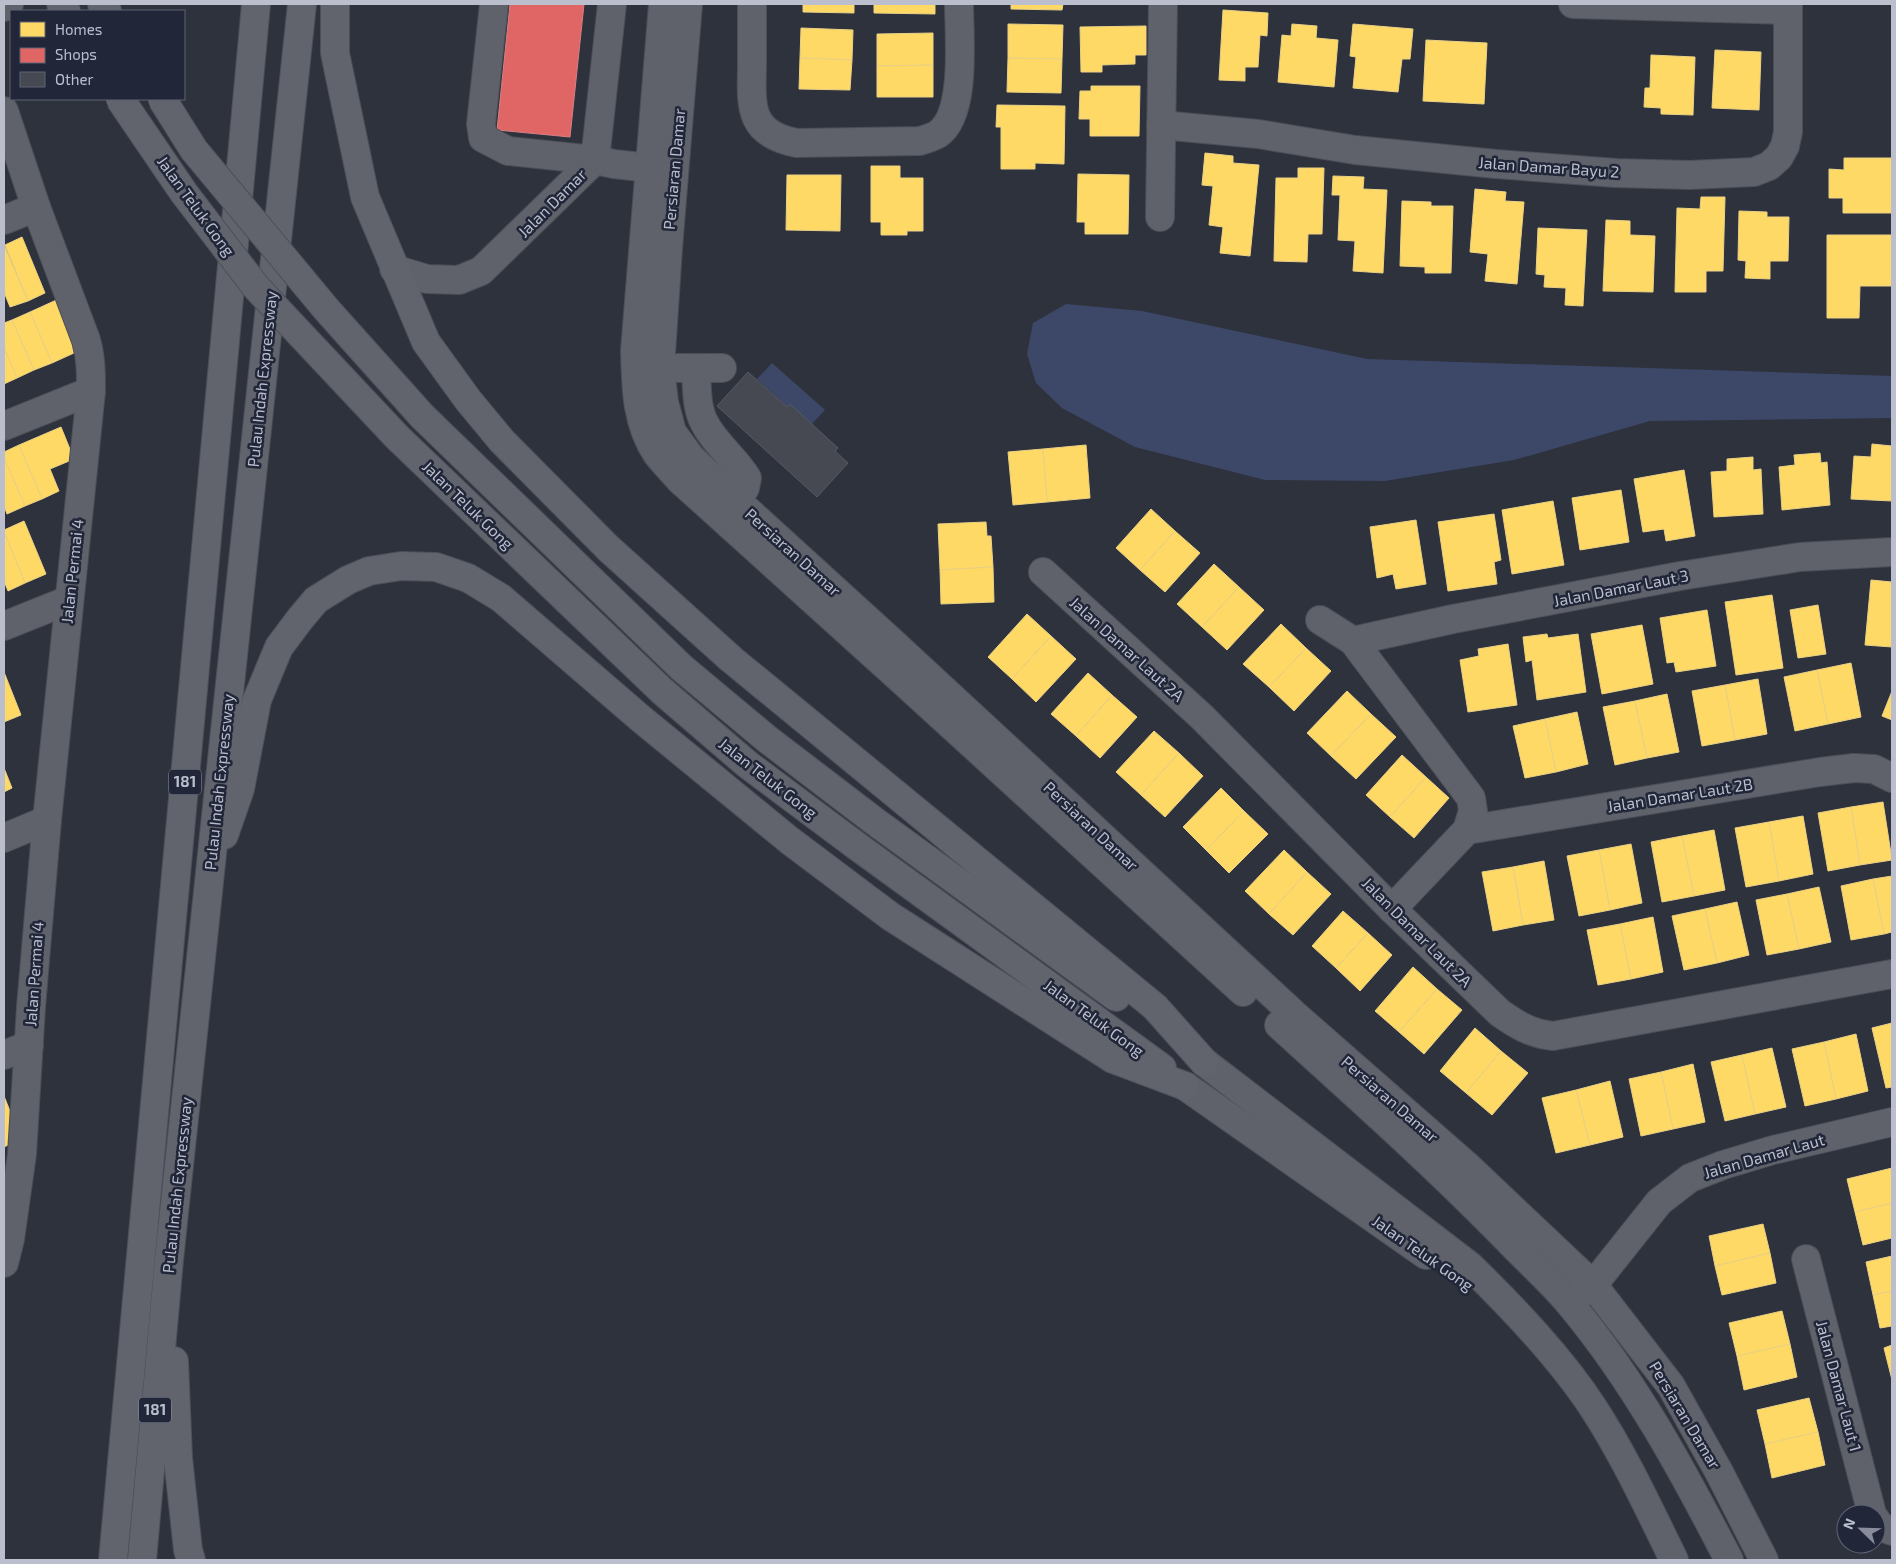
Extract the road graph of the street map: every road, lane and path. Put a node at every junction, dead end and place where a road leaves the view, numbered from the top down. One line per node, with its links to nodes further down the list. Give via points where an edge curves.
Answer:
1 (9, 4): 14 (street)
2 (256, 4): 54 (main road, Pulau Indah Expressway / 181)
3 (302, 4): 40 (main road, Pulau Indah Expressway / 181)
4 (335, 4): 25 (main road, via 335,53 352,140 365,197)
5 (494, 4): 20 (street, via 481,124 483,138 508,151)
6 (612, 4): 20 (street, Jalan Damar)
7 (663, 4): 21 (street, Persiaran Damar)
8 (688, 4): 26 (street, Persiaran Damar)
9 (752, 4): 10 (street, via 751,102 756,118 766,131 781,140 797,143 920,141 938,134 948,123 958,93)
10 (959, 4)
11 (1163, 4): 19 (street)
12 (1573, 4): 13 (street)
13 (1578, 4): 15 (street)
14 (4, 7)
15 (1788, 7): 19 (street, Jalan Damar Bayu 2, via 1788,132 1779,157 1769,166 1754,172 1690,175 1616,173 1496,164)
16 (121, 100): 46 (main road, Jalan Teluk Gong, bridge, via 184,193 256,287 397,437 662,692 747,764)
17 (163, 100): 45 (main road, Jalan Teluk Gong, bridge, via 194,150 327,310 422,416 682,668 872,820)
18 (4, 111): 22 (street, Jalan Permai 4)
19 (1161, 125): 23 (street)
20 (595, 160): 21 (street); 25 (street, Jalan Damar, via 481,271 459,280 428,279)
21 (650, 168): 52 (street, Persiaran Damar, via 635,351 636,392 642,424 657,453 707,505 1453,1184)
22 (36, 207): 24 (street); 27 (street, Jalan Permai 4, via 90,352)
23 (1160, 217)
24 (4, 220)
25 (394, 269): 45 (main road, via 426,342 468,400 502,441 608,548 731,659 1155,1007)
26 (660, 368): 29 (street, Persiaran Damar, via 672,432 691,458); 29 (street, via 709,368 700,411 703,422 747,478 745,488)
27 (91, 391): 28 (street); 32 (street, Jalan Permai 4)
28 (4, 426)
29 (736, 500): 51 (street, Persiaran Damar, via 1296,1016 1466,1165)
30 (1892, 552): 35 (street, Jalan Damar Laut 3, via 1800,557 1680,576)
31 (1042, 572): 41 (street, Jalan Damar Laut 2A, via 1202,717)
32 (69, 600): 34 (street); 37 (street, Jalan Permai 4)
33 (1320, 620): 35 (street)
34 (4, 626)
35 (1353, 641): 38 (street, via 1471,798 1473,811)
36 (1892, 778): 38 (street, Jalan Damar Laut 2B, via 1874,769 1820,772)
37 (47, 820): 39 (street); 43 (street, Jalan Permai 4)
38 (1467, 830): 41 (street)
39 (4, 838)
40 (208, 882): 46 (main road, via 240,789 257,700 278,647 316,600 348,580 369,571 401,566 436,567 468,578 501,598 640,718 782,834 890,916 1113,1059); 49 (main road, Pulau Indah Expressway / 181)
41 (1392, 909): 42 (street, Jalan Damar Laut 2A, via 1500,1013 1537,1035 1576,1033)
42 (1892, 974)
43 (29, 1045): 44 (street); 50 (street, Jalan Permai 4, via 22,1154)
44 (4, 1055)
45 (1204, 1062): 53 (street, Jalan Teluk Gong, via 1470,1266)
46 (1185, 1086): 53 (street, Jalan Teluk Gong)
47 (1892, 1122): 51 (street, Jalan Damar Laut, via 1773,1150 1690,1178 1659,1202)
48 (1806, 1259): 55 (street, Jalan Damar Laut 1)
49 (169, 1260): 58 (main road, Pulau Indah Expressway / 181); 59 (main road, via 178,1458)
50 (4, 1263)
51 (1593, 1285): 52 (street, Jalan Damar Laut); 62 (street, Persiaran Damar, via 1671,1386 1720,1472)
52 (1569, 1303): 61 (street, Persiaran Damar, via 1652,1419)
53 (1530, 1330): 60 (street, Jalan Teluk Gong, via 1567,1371 1594,1409)
54 (120, 1486): 56 (main road); 57 (main road, Pulau Indah Expressway / 181)
55 (1869, 1504)
56 (108, 1560)
57 (113, 1560)
58 (142, 1560)
59 (191, 1560)
60 (1674, 1560)
61 (1729, 1560)
62 (1764, 1560)

